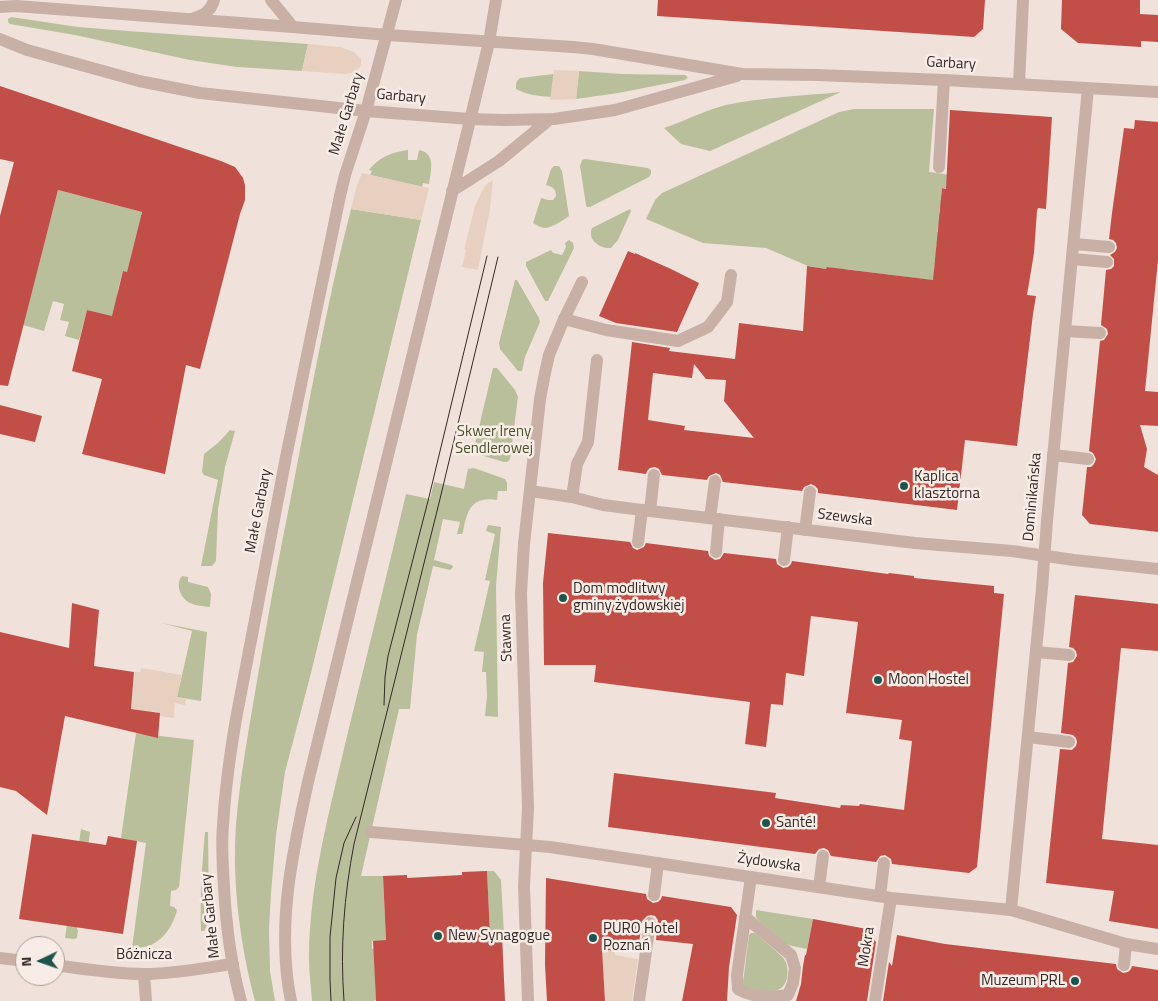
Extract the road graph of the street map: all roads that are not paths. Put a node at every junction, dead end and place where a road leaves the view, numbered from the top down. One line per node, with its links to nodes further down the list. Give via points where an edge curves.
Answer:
1 (214, 0): 7 (street, via 206,13)
2 (271, 0): 8 (street)
3 (396, 0): 9 (street, Małe Garbary)
4 (496, 0): 11 (street)
5 (1023, 0): 14 (street)
6 (0, 7): 7 (street, Garbary)
7 (192, 19): 8 (street, Garbary)
8 (293, 27): 9 (street, Garbary)
9 (388, 35): 11 (street, Garbary); 17 (street, Małe Garbary)
10 (0, 39): 17 (street, Garbary, via 130,78 191,91)
11 (489, 42): 12 (street, Garbary, via 593,49); 18 (street)
12 (742, 74): 13 (street, Garbary); 19 (street, Garbary, via 616,110)
13 (944, 80): 14 (street, Garbary); 20 (street)
14 (1019, 84): 15 (street, Garbary)
15 (1088, 88): 16 (street, Garbary); 22 (street, Dominikańska)
16 (1158, 92)
17 (366, 111): 18 (street, Garbary); 68 (street, Małe Garbary, via 345,175 330,240 232,744 222,856)
18 (470, 119): 19 (street, Garbary); 21 (street)
19 (550, 119): 21 (street, via 499,161)
20 (938, 168)
21 (452, 191): 74 (street, via 298,829 285,923 287,982)
22 (1074, 244): 23 (street); 24 (street, Dominikańska)
23 (1109, 247)
24 (1072, 259): 25 (street); 29 (street, Dominikańska)
25 (1107, 262)
26 (731, 275): 28 (street, via 727,302 708,327 678,341 606,330)
27 (582, 282): 28 (street, Stawna)
28 (564, 319): 36 (street, Stawna, via 545,373)
29 (1065, 330): 30 (street); 32 (street, Dominikańska)
30 (1100, 333)
31 (597, 360): 38 (street, via 588,442 576,464)
32 (1053, 455): 33 (street); 45 (street, Dominikańska)
33 (1088, 459)
34 (654, 475): 39 (street)
35 (715, 481): 40 (street)
36 (530, 492): 38 (street, Szewska); 53 (street, Stawna, via 522,594 528,808)
37 (810, 492): 42 (street)
38 (572, 497): 39 (street, Szewska, via 603,506)
39 (646, 511): 40 (street, Szewska); 43 (street)
40 (715, 519): 41 (street, Szewska); 44 (street)
41 (788, 528): 42 (street, Szewska); 46 (street)
42 (805, 530): 45 (street, Szewska)
43 (638, 542)
44 (716, 552)
45 (1044, 555): 47 (street, Szewska); 48 (street, Dominikańska)
46 (784, 560)
47 (1158, 569)
48 (1036, 652): 49 (street); 50 (street, Dominikańska)
49 (1069, 655)
50 (1028, 737): 51 (street); 61 (street, Dominikańska)
51 (1069, 742)
52 (371, 832): 53 (street, Żydowska)
53 (526, 845): 56 (street, Żydowska); 75 (street, Stawna, via 524,886)
54 (823, 856): 58 (street)
55 (884, 862): 60 (street, Mokra)
56 (658, 863): 57 (street, Żydowska); 59 (street)
57 (750, 877): 58 (street, Żydowska); 62 (street)
58 (819, 887): 60 (street, Żydowska)
59 (654, 895)
60 (886, 897): 61 (street, Żydowska); 77 (street, Mokra)
61 (1011, 910): 64 (street, Żydowska)
62 (745, 917): 62 (street, via 736,975 738,989 746,994 788,995 795,968 791,955)
63 (650, 923): 76 (street)
64 (1126, 944): 65 (street, Żydowska); 69 (street)
65 (1158, 950)
66 (0, 958): 67 (street)
67 (15, 960)
68 (232, 964): 71 (street, Bóżnicza); 73 (street, Małe Garbary)
69 (1124, 965)
70 (65, 967): 71 (street, Bóżnicza)
71 (144, 974): 72 (street)
72 (146, 1001)
73 (241, 1001)
74 (291, 1001)
75 (528, 1001)
76 (639, 1001)
77 (875, 1001)

